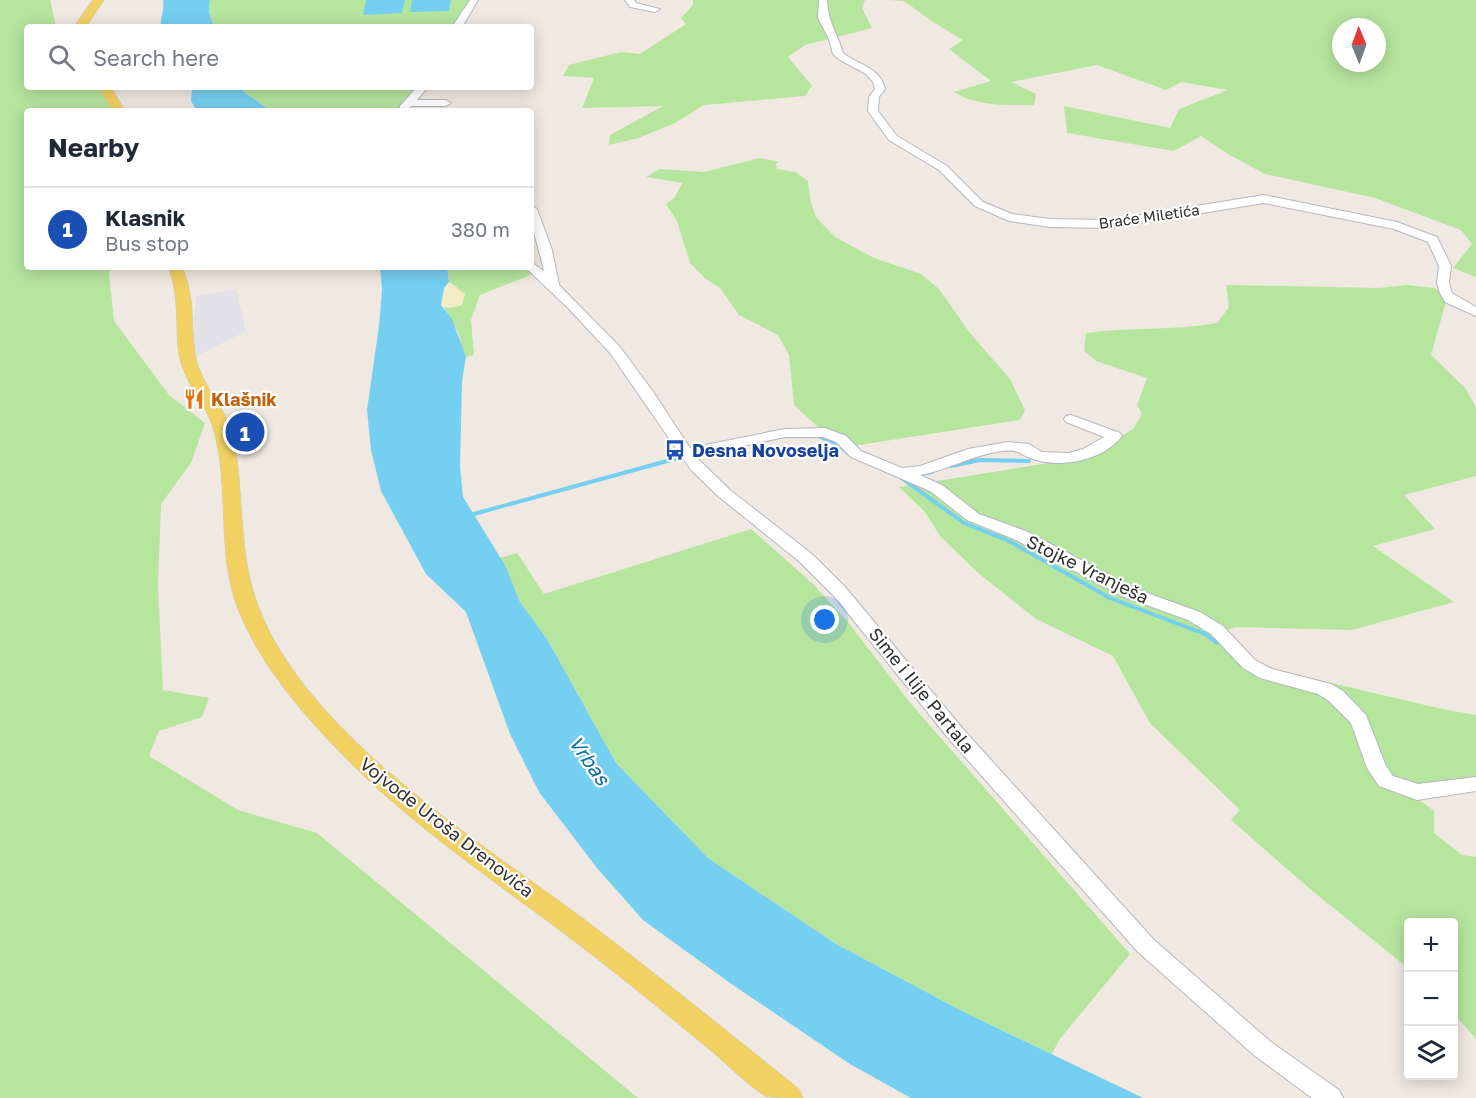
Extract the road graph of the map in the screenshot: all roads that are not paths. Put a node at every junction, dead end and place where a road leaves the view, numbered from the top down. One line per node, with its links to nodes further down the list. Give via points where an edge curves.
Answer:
1 (99, 0): 6 (main road)
2 (474, 0): 7 (street)
3 (629, 0): 5 (street, via 633,5)
4 (823, 0): 17 (street, Braće Miletića, via 823,18 838,54 878,80 880,89 874,97 873,111 893,138 943,168 988,210 1033,221 1098,225 1264,200 1387,224 1433,240 1445,266 1443,283 1450,299)
5 (655, 9)
6 (82, 24)
7 (459, 24)
8 (107, 90): 12 (main road)
9 (420, 90): 11 (street)
10 (447, 104): 11 (street)
11 (405, 107)
12 (116, 108)
13 (534, 217): 16 (street)
14 (534, 269): 16 (street, Sime i Ilije Partala)
15 (176, 270): 22 (main road, Vojvode Uroša Drenovića, via 184,288 190,368 217,414 225,442 235,549 244,595 265,641 297,688 328,726 384,780)
16 (553, 285): 19 (street, Sime i Ilije Partala, via 633,374)
17 (1476, 312)
18 (1071, 419): 20 (street, via 1115,436 1085,454 1055,458 1019,446 1001,447 966,453 924,471)
19 (686, 453): 20 (street, Stojke Vranješa, via 815,430 841,439 856,454); 23 (street, Sime i Ilije Partala, via 710,481 806,558 840,592 956,734 1146,946 1263,1049)
20 (903, 472): 21 (street, Stojke Vranješa, via 936,488 974,517 1022,536 1130,593 1194,616 1217,630 1249,664 1266,674 1324,689 1336,696 1359,720 1380,775 1386,781 1417,792)
21 (1476, 784)
22 (789, 1098)
23 (1331, 1098)

